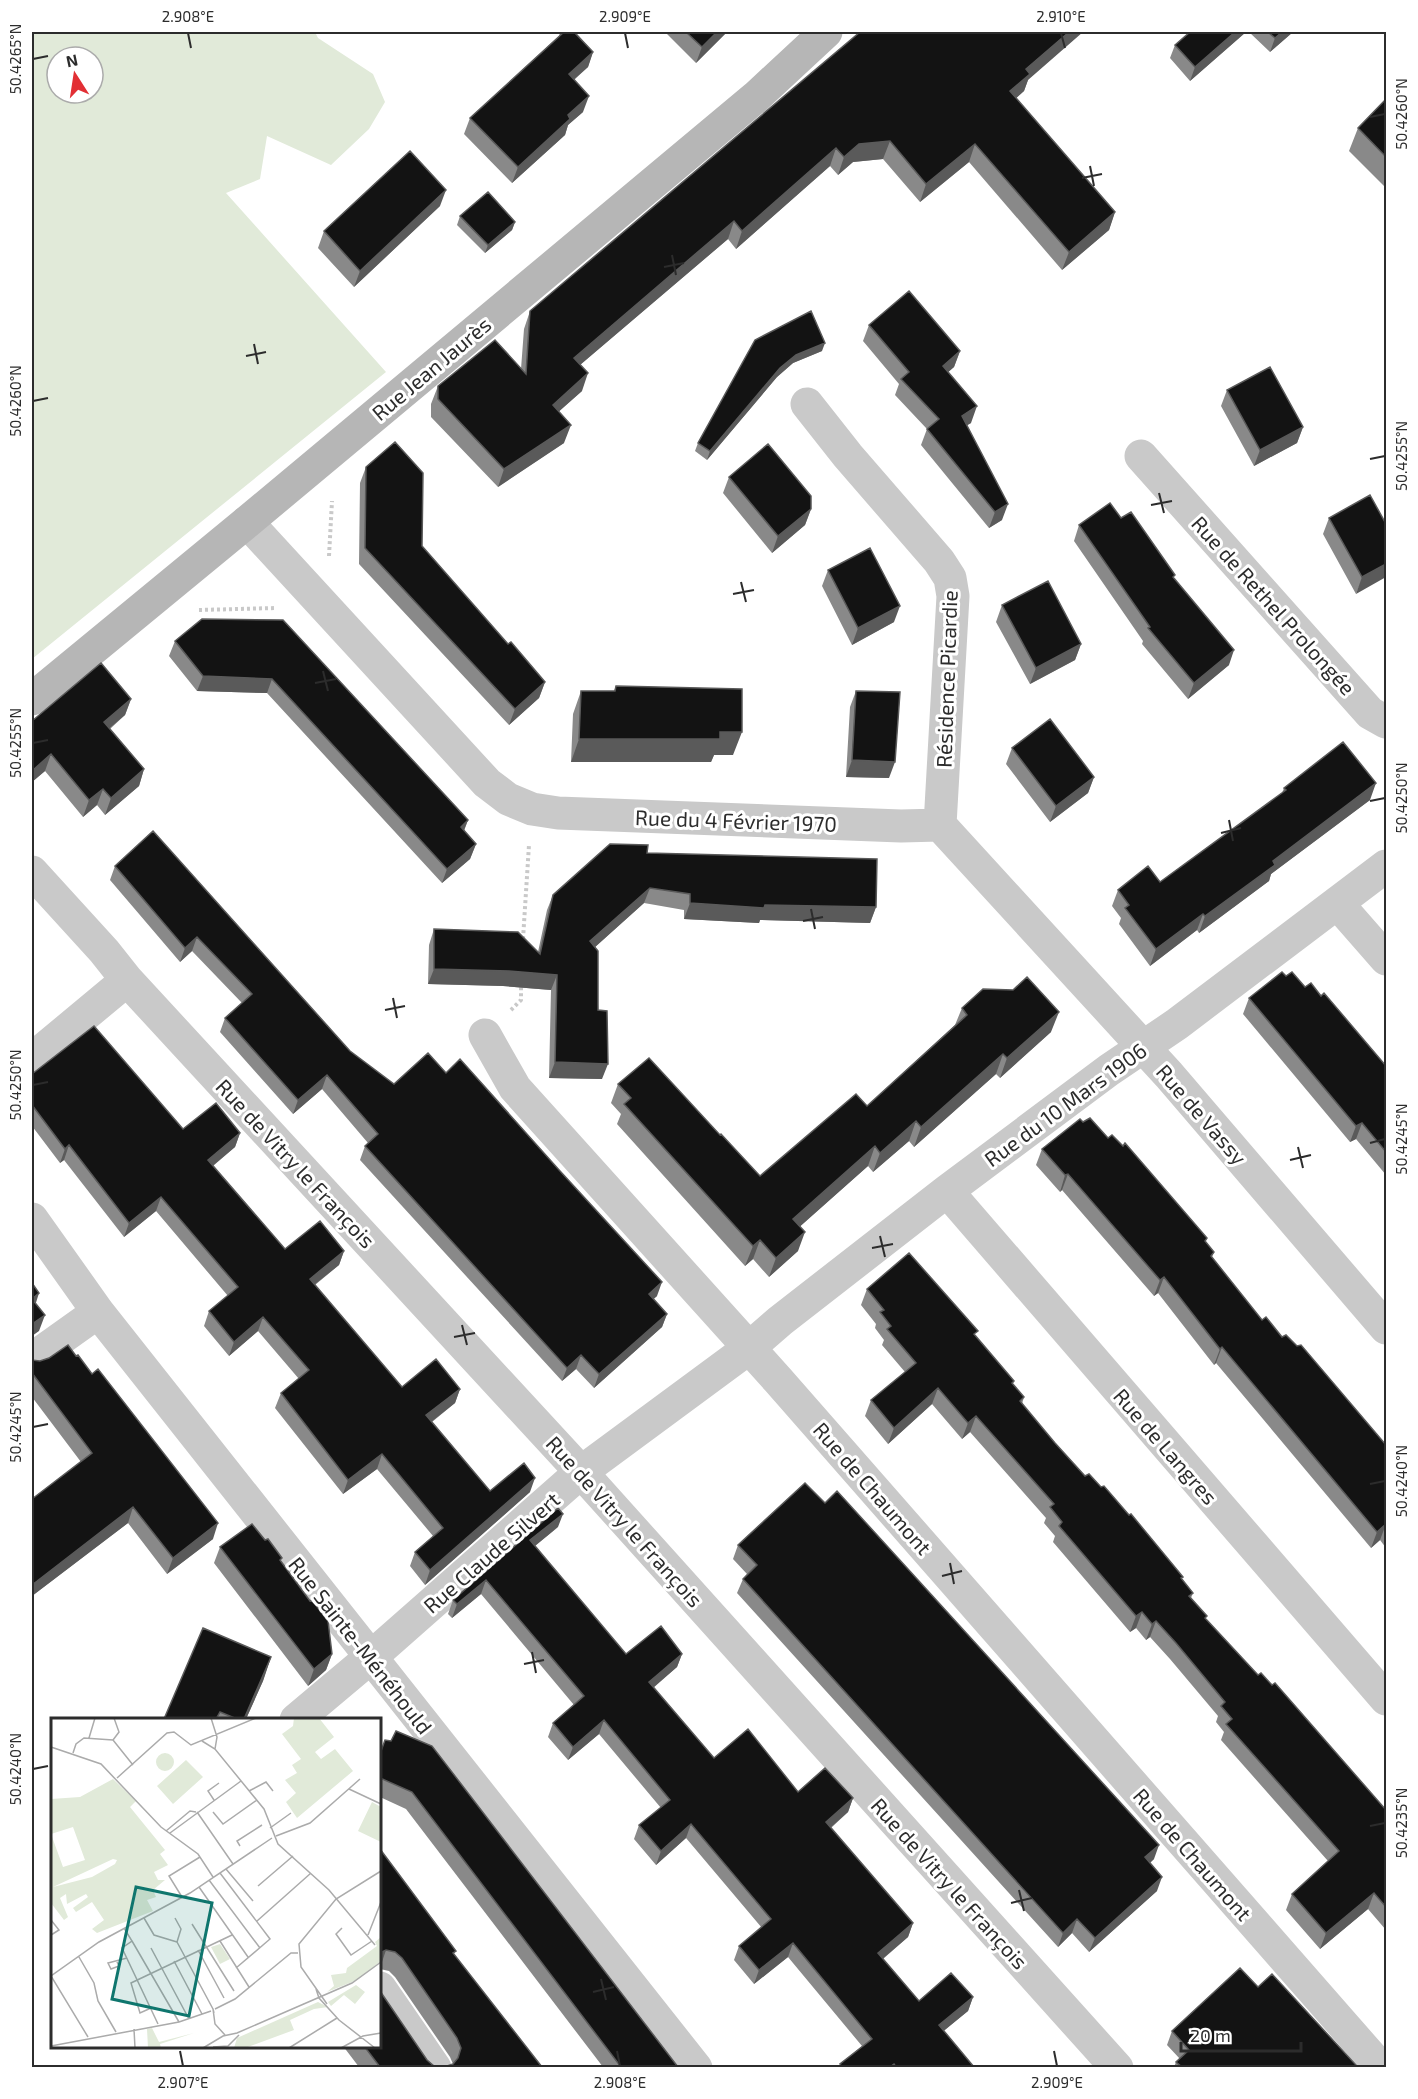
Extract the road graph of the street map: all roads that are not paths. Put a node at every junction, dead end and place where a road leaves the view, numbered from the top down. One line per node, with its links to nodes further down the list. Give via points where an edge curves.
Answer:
1 (826, 32): 4 (street, Rue Jean Jaurès, via 738,112)
2 (807, 404): 7 (street, Résidence Picardie, via 950,578 953,596)
3 (1141, 456): 6 (street, Rue de Rethel Prolongée, via 1370,713)
4 (247, 522): 5 (street, Rue Jean Jaurès); 7 (street, Rue du 4 Février 1970, via 507,800 558,813)
5 (32, 699)
6 (1386, 722)
7 (940, 825): 14 (street, Rue de Vassy)
8 (1386, 866): 10 (street, Rue du 10 Mars 1906)
9 (32, 873): 12 (street)
10 (1337, 903): 11 (street); 14 (street, Rue du 10 Mars 1906)
11 (1386, 959)
12 (127, 980): 15 (street); 22 (street, Rue de Vitry le François)
13 (485, 1035): 20 (street, Rue de Chaumont, via 515,1088)
14 (1143, 1047): 16 (street, Rue du 10 Mars 1906); 19 (street, Rue de Vassy)
15 (32, 1059)
16 (947, 1191): 20 (street, Rue du 10 Mars 1906); 24 (street, Rue de Langres)
17 (32, 1219): 18 (street, Rue Sainte-Ménéhould)
18 (98, 1312): 21 (street); 23 (street, Rue Sainte-Ménéhould)
19 (1386, 1328)
20 (749, 1348): 22 (street, Rue Claude Silvert); 30 (street, Rue de Chaumont)
21 (32, 1359)
22 (581, 1472): 23 (street, Rue Claude Silvert); 29 (street, Rue de Vitry le François)
23 (370, 1657): 25 (street, Rue Claude Silvert); 28 (street, Rue Sainte-Ménéhould)
24 (1386, 1699)
25 (297, 1718)
26 (381, 1989): 27 (street)
27 (435, 2067)
28 (696, 2067)
29 (1117, 2067)
30 (1381, 2067)

